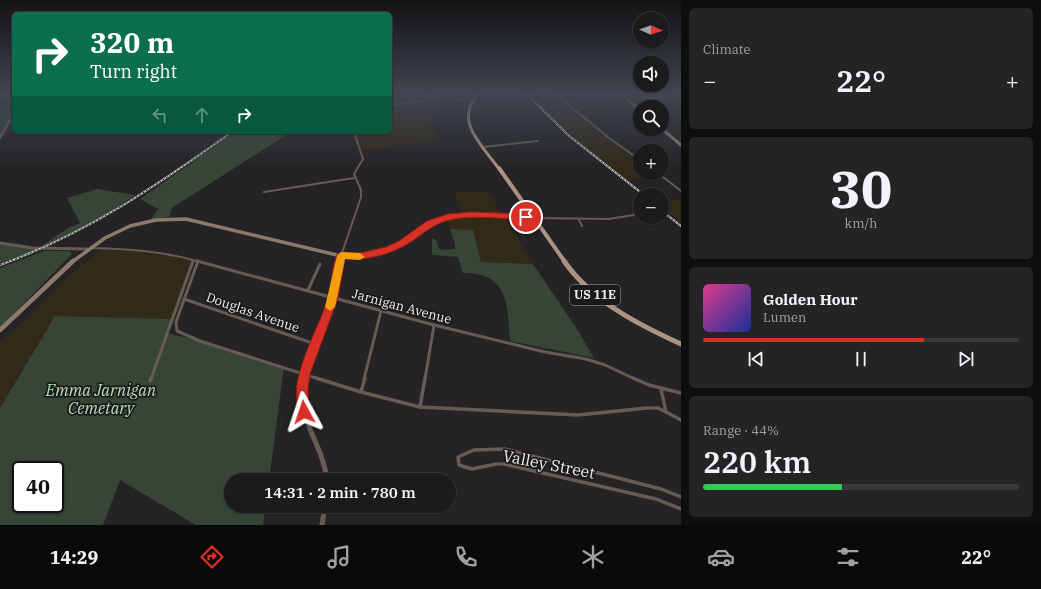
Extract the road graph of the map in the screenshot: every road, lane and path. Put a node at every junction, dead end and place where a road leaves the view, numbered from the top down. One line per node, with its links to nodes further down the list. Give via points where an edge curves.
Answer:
1 (11, 118): 6 (street)
2 (467, 118): 9 (main road, US 11E)
3 (586, 118): 10 (street)
4 (355, 134): 11 (street, via 363,159 355,170)
5 (669, 135): 8 (main road)
6 (0, 138)
7 (538, 141): 9 (street)
8 (681, 145)
9 (483, 146): 16 (main road, US 11E)
10 (633, 155)
11 (354, 178): 14 (street); 21 (street, via 361,190 361,197)
12 (667, 180): 13 (street)
13 (681, 191)
14 (264, 192)
15 (633, 215): 17 (street, via 616,219)
16 (532, 218): 17 (street); 21 (main road, via 473,215 448,217 430,223 388,250 360,257); 32 (main road, US 11E, via 566,264 598,298 618,313)
17 (579, 219): 18 (street)
18 (582, 226)
19 (0, 243): 20 (street, via 33,248)
20 (87, 249): 21 (main road, via 128,226 169,217 203,222); 22 (street, Jarnigan Avenue, via 152,250); 30 (main road)
21 (341, 256): 26 (street)
22 (193, 260): 23 (street, Jarnigan Avenue); 34 (street)
23 (198, 261): 25 (street, Jarnigan Avenue); 27 (street)
24 (320, 264): 25 (street)
25 (308, 290): 26 (street, Jarnigan Avenue)
26 (333, 298): 28 (street, Jarnigan Avenue); 31 (street)
27 (184, 299): 31 (street, Douglas Avenue); 33 (street, via 176,322 177,331 200,341)
28 (381, 311): 29 (street, Jarnigan Avenue); 36 (street)
29 (434, 324): 35 (street, Jarnigan Avenue, via 545,352 586,359); 38 (street)
30 (0, 330)
31 (316, 344): 33 (street)
32 (681, 344)
33 (305, 374): 36 (street); 41 (street, via 302,403)
34 (150, 381)
35 (661, 389): 37 (street, Jarnigan Avenue); 39 (street)
36 (361, 392): 38 (street)
37 (681, 393)
38 (420, 407): 39 (street, via 578,415 646,408 658,408)
39 (666, 412): 40 (street)
40 (681, 420)
41 (325, 473)
42 (681, 497): 43 (street, Valley Street, via 660,489 505,449 474,450 458,457 459,465 464,469 498,464 513,466 656,499)
43 (681, 508)
44 (324, 513): 45 (street)
45 (322, 525)

